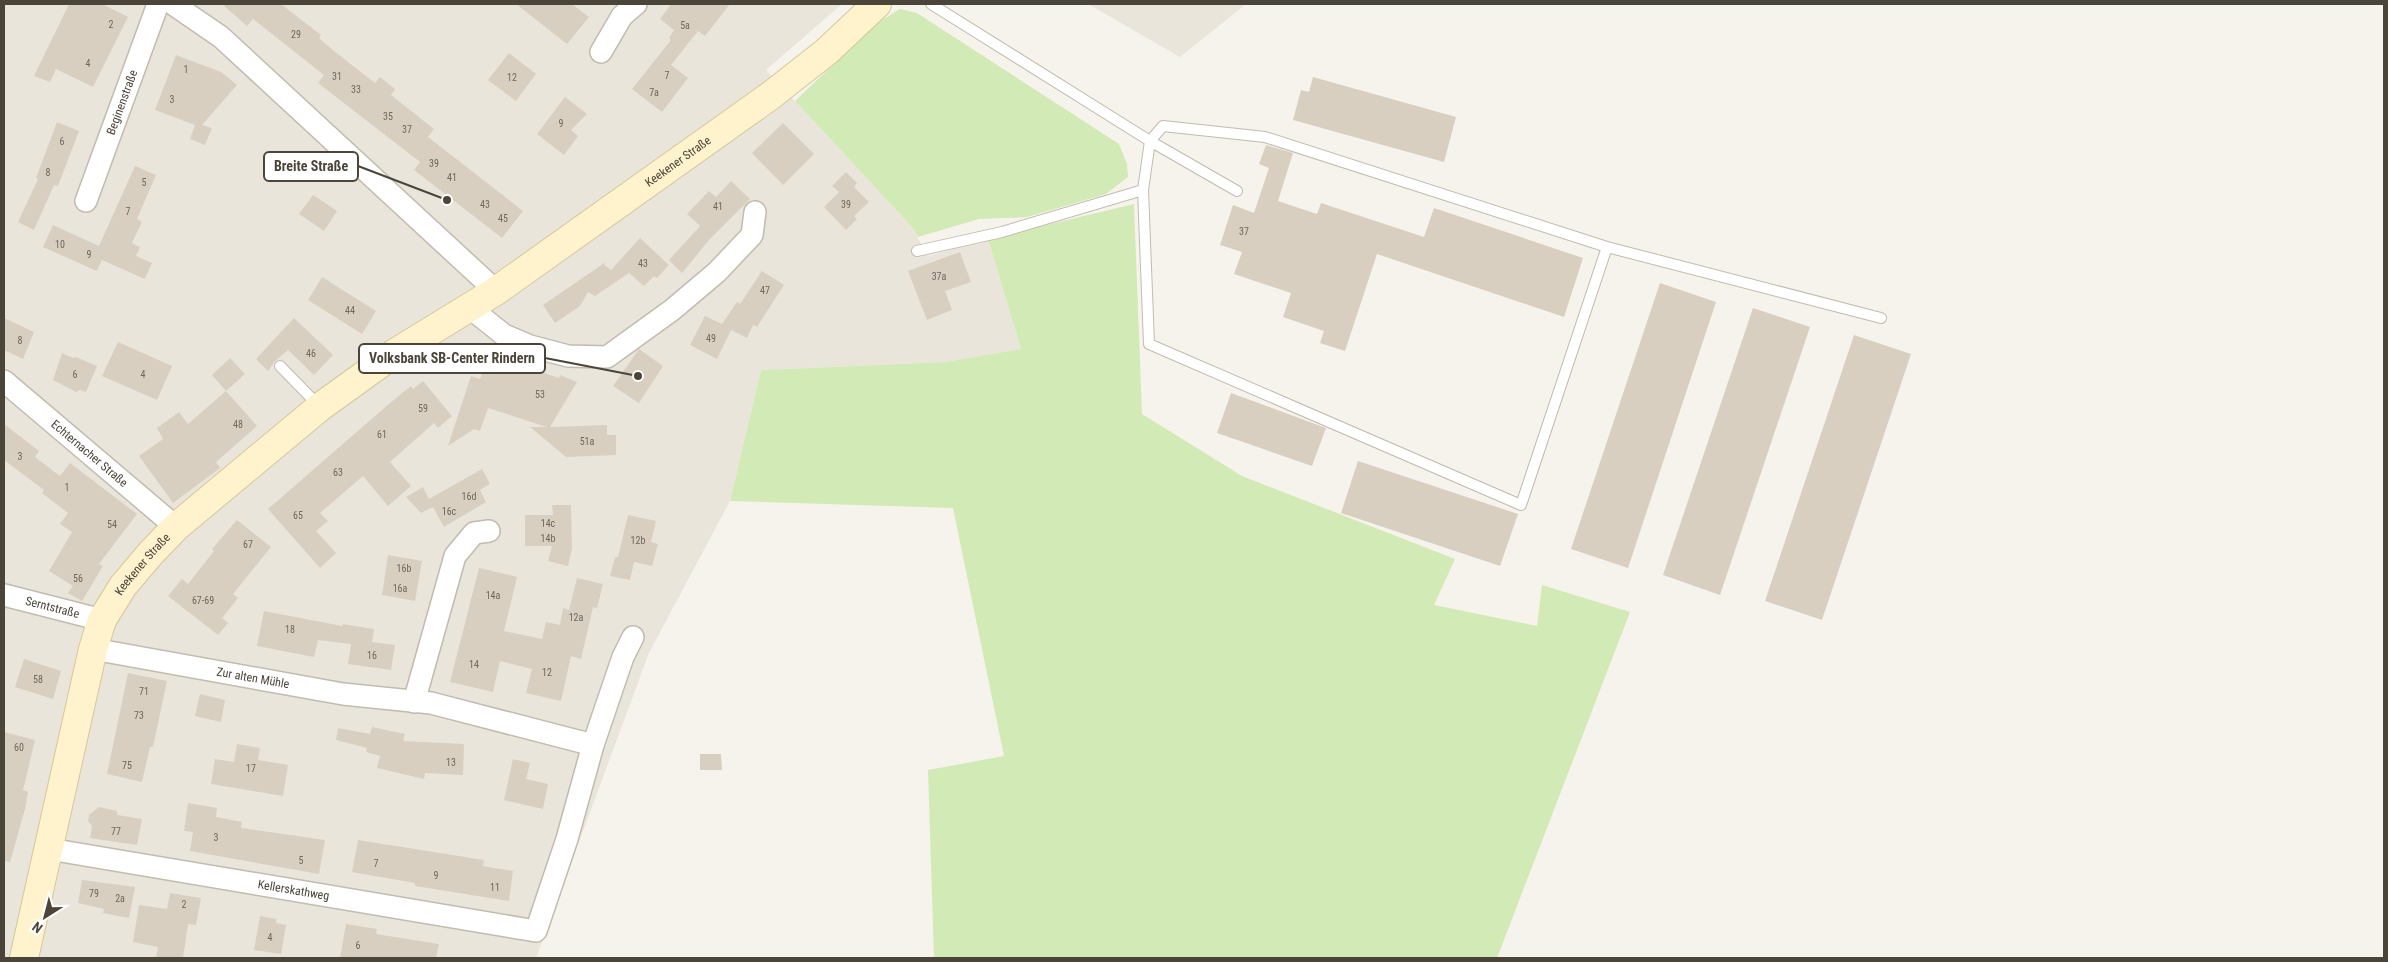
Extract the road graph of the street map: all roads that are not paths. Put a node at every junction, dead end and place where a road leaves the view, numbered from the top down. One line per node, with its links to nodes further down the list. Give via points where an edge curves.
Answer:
1 (158, 4): 10 (street, Beginenstraße)
2 (173, 4): 14 (street, via 221,36)
3 (636, 4): 6 (street, via 622,16)
4 (877, 4): 14 (main road, Keekener Straße, via 826,52 770,96)
5 (931, 4): 7 (lane)
6 (601, 52)
7 (1150, 141): 8 (lane); 9 (lane); 12 (lane, via 1163,126 1265,137)
8 (1143, 190): 12 (lane, via 1148,344 1521,505); 13 (lane, via 1002,232)
9 (1237, 191)
10 (86, 201)
11 (755, 212): 15 (street, via 752,235 717,272 672,310 607,357 568,356 530,346 504,335)
12 (1607, 247): 16 (lane)
13 (917, 251)
14 (496, 291): 15 (main road, Keekener Straße)
15 (469, 307): 19 (main road, Keekener Straße, via 395,353)
16 (1881, 318)
17 (280, 366): 19 (lane)
18 (4, 381): 20 (street, Echternacher Straße)
19 (320, 407): 20 (main road, Keekener Straße)
20 (176, 527): 23 (main road, Keekener Straße, via 123,586)
21 (489, 531): 26 (street, via 474,533 455,556)
22 (4, 595): 23 (street, Serntstraße)
23 (102, 620): 25 (main road, Keekener Straße)
24 (633, 637): 27 (street)
25 (93, 649): 26 (street, Zur alten Mühle, via 343,694); 28 (main road, Keekener Straße)
26 (414, 702): 27 (street, Zur alten Mühle, via 431,703)
27 (593, 745): 28 (street, Kellerskathweg, via 567,839 536,931)
28 (49, 850): 29 (main road, Keekener Straße)
29 (24, 958)

